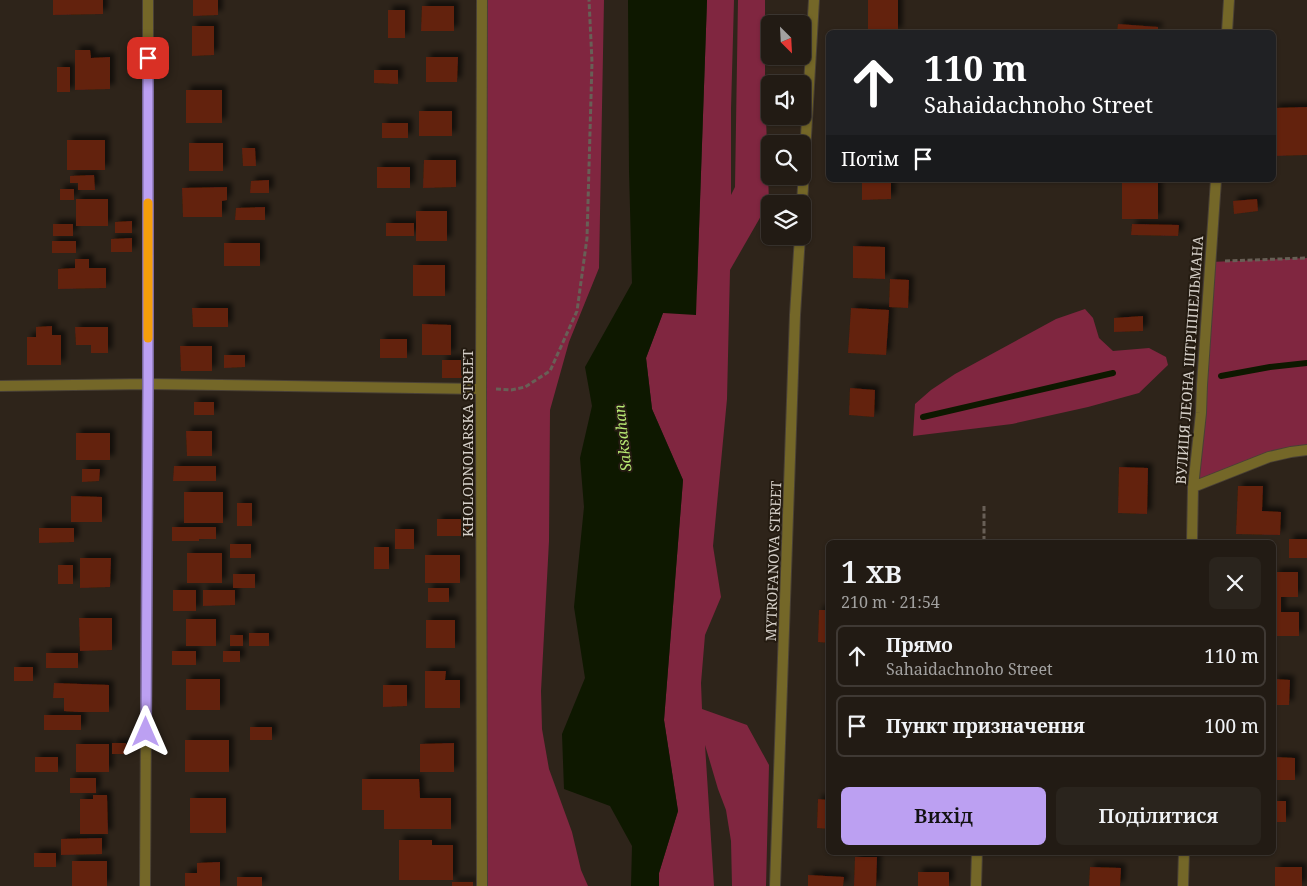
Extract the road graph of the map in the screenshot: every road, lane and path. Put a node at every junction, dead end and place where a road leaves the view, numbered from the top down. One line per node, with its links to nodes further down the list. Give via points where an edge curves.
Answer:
1 (148, 0): 12 (street)
2 (482, 0): 14 (street, KHOLODNOIARSKA STREET)
3 (589, 0): 14 (path, via 592,62 587,238 577,310 550,371 525,387)
4 (814, 0): 8 (street)
5 (1229, 0): 6 (street)
6 (1227, 30)
7 (1216, 182): 11 (street, ВУЛИЦЯ ЛЕОНА ШТРІППЕЛЬМАНА)
8 (803, 195)
9 (799, 245): 24 (street, MYTROFANOVA STREET)
10 (1307, 258): 11 (path)
11 (1210, 262): 16 (street, ВУЛИЦЯ ЛЕОНА ШТРІППЕЛЬМАНА, via 1202,413)
12 (148, 384): 13 (street); 14 (street); 22 (street)
13 (0, 386)
14 (481, 389): 23 (street, KHOLODNOIARSKA STREET)
15 (1307, 450): 16 (street, via 1269,457)
16 (1193, 487): 19 (street, ВУЛИЦЯ ЛЕОНА ШТРІППЕЛЬМАНА)
17 (984, 506): 18 (path)
18 (984, 540)
19 (1192, 540)
20 (977, 855): 25 (street)
21 (1184, 855): 26 (street)
22 (145, 886)
23 (482, 886)
24 (775, 886)
25 (976, 886)
26 (1183, 886)

